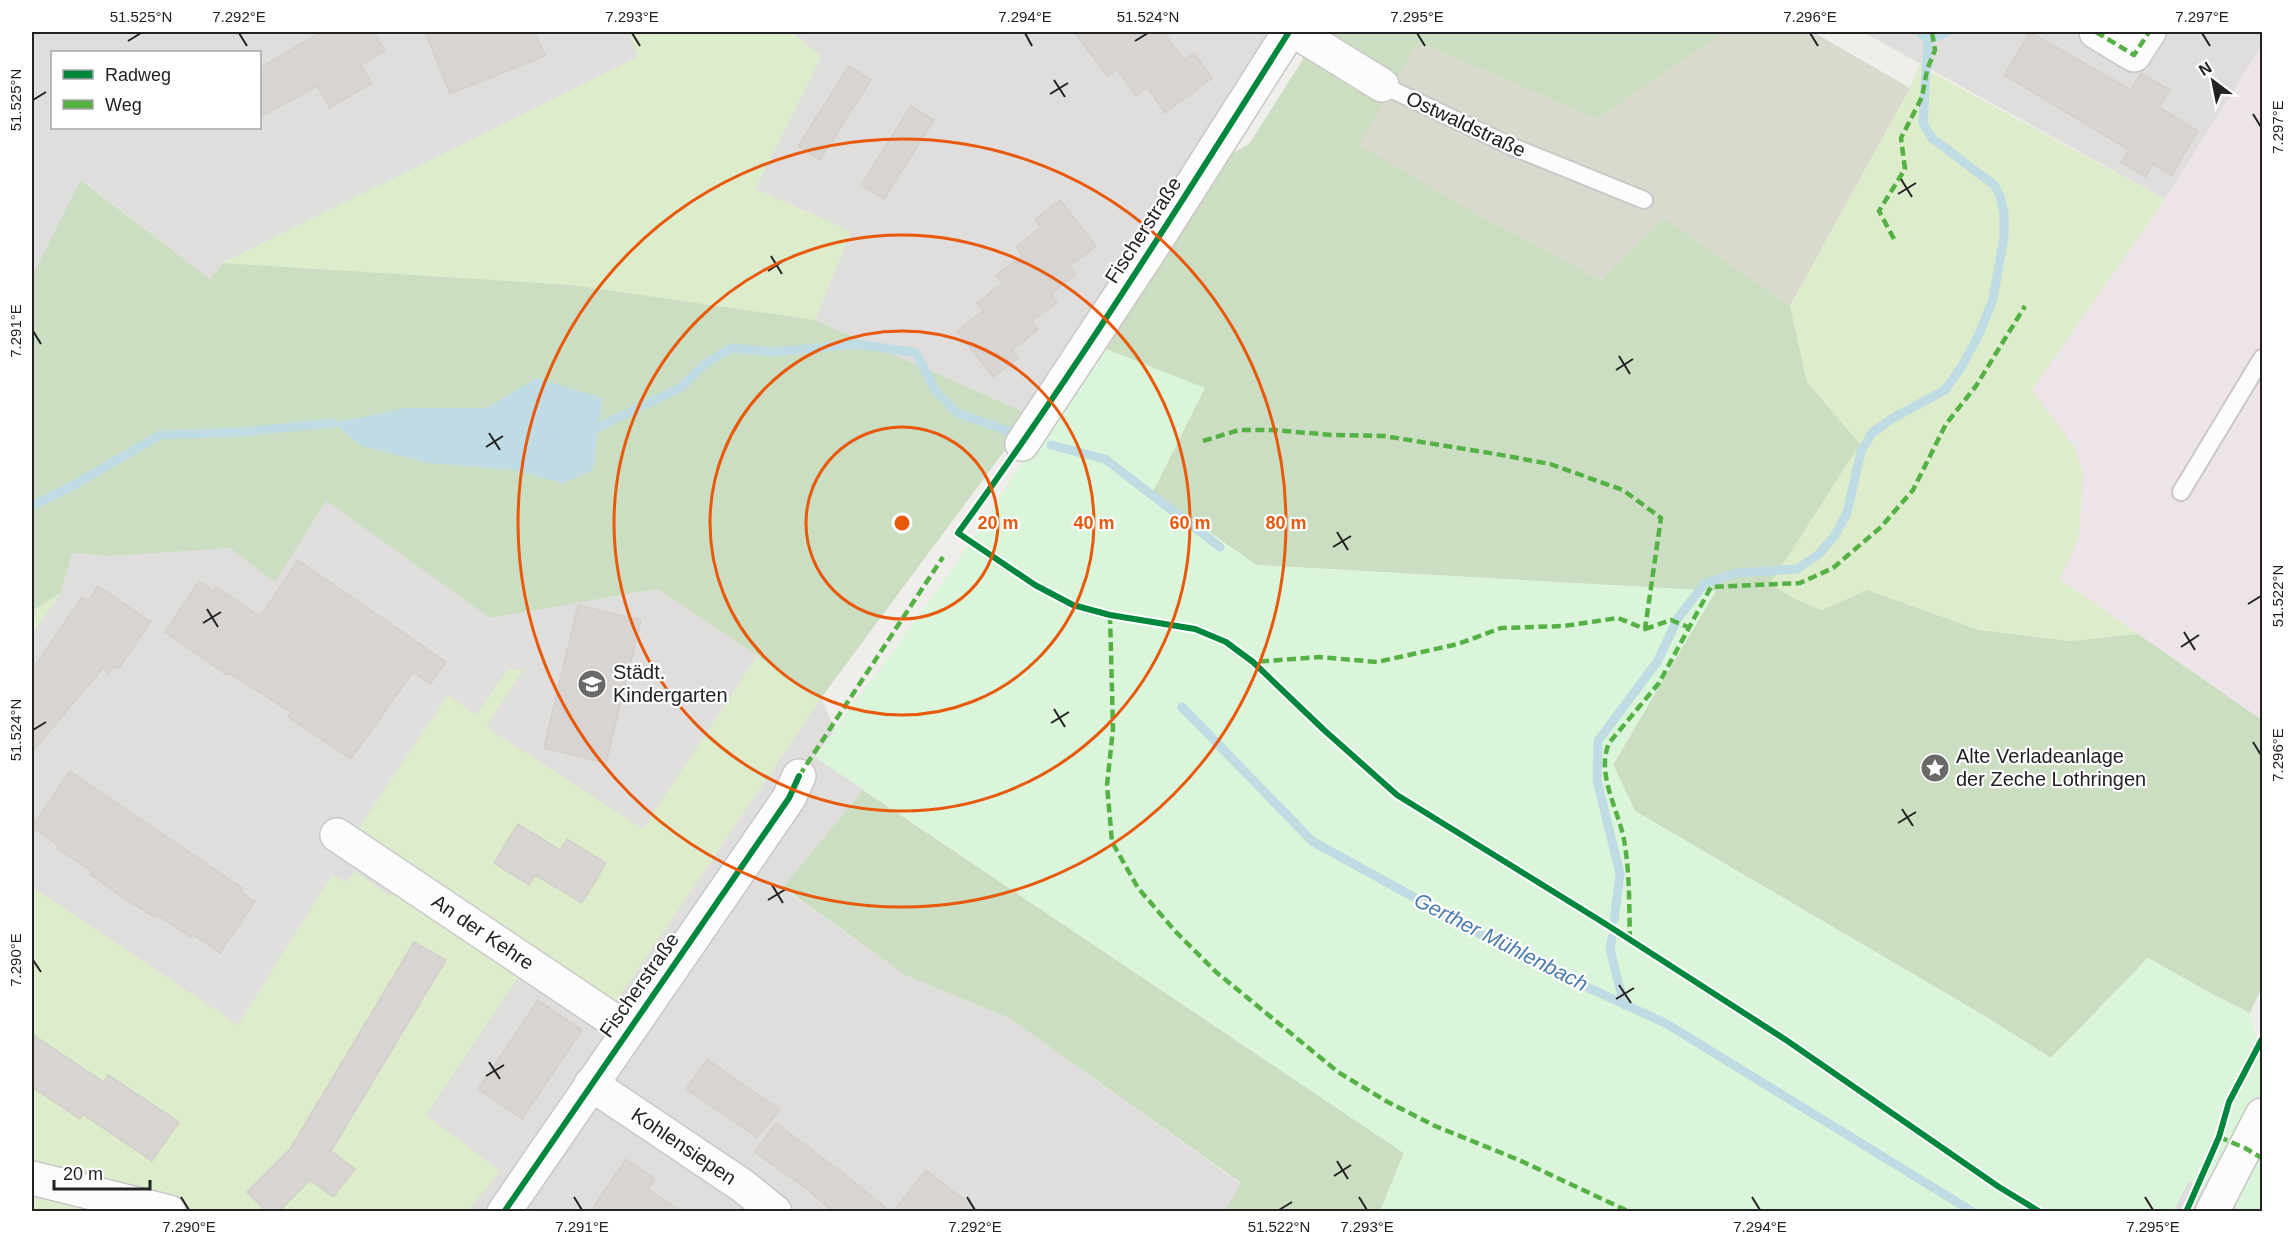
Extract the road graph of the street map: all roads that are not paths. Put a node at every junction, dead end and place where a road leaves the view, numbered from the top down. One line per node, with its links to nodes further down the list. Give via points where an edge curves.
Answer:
1 (1289, 32): 8 (street, Fischerstraße)
2 (1296, 32): 5 (street, Ostwaldstraße)
3 (2096, 32): 4 (street, via 2134,55)
4 (2149, 32)
5 (1382, 85): 6 (lane, Ostwaldstraße, via 1513,147)
6 (1644, 200)
7 (2262, 358): 9 (lane)
8 (1022, 444)
9 (2181, 492)
10 (799, 776): 12 (street, Fischerstraße, via 789,798)
11 (337, 835): 12 (street, An der Kehre)
12 (628, 1030): 13 (street, Fischerstraße)
13 (591, 1084): 18 (street, Fischerstraße); 19 (street, Kohlensiepen, via 743,1186)
14 (2262, 1115): 16 (street)
15 (32, 1178): 17 (street)
16 (2216, 1204)
17 (169, 1212)
18 (504, 1212)
19 (775, 1212)

